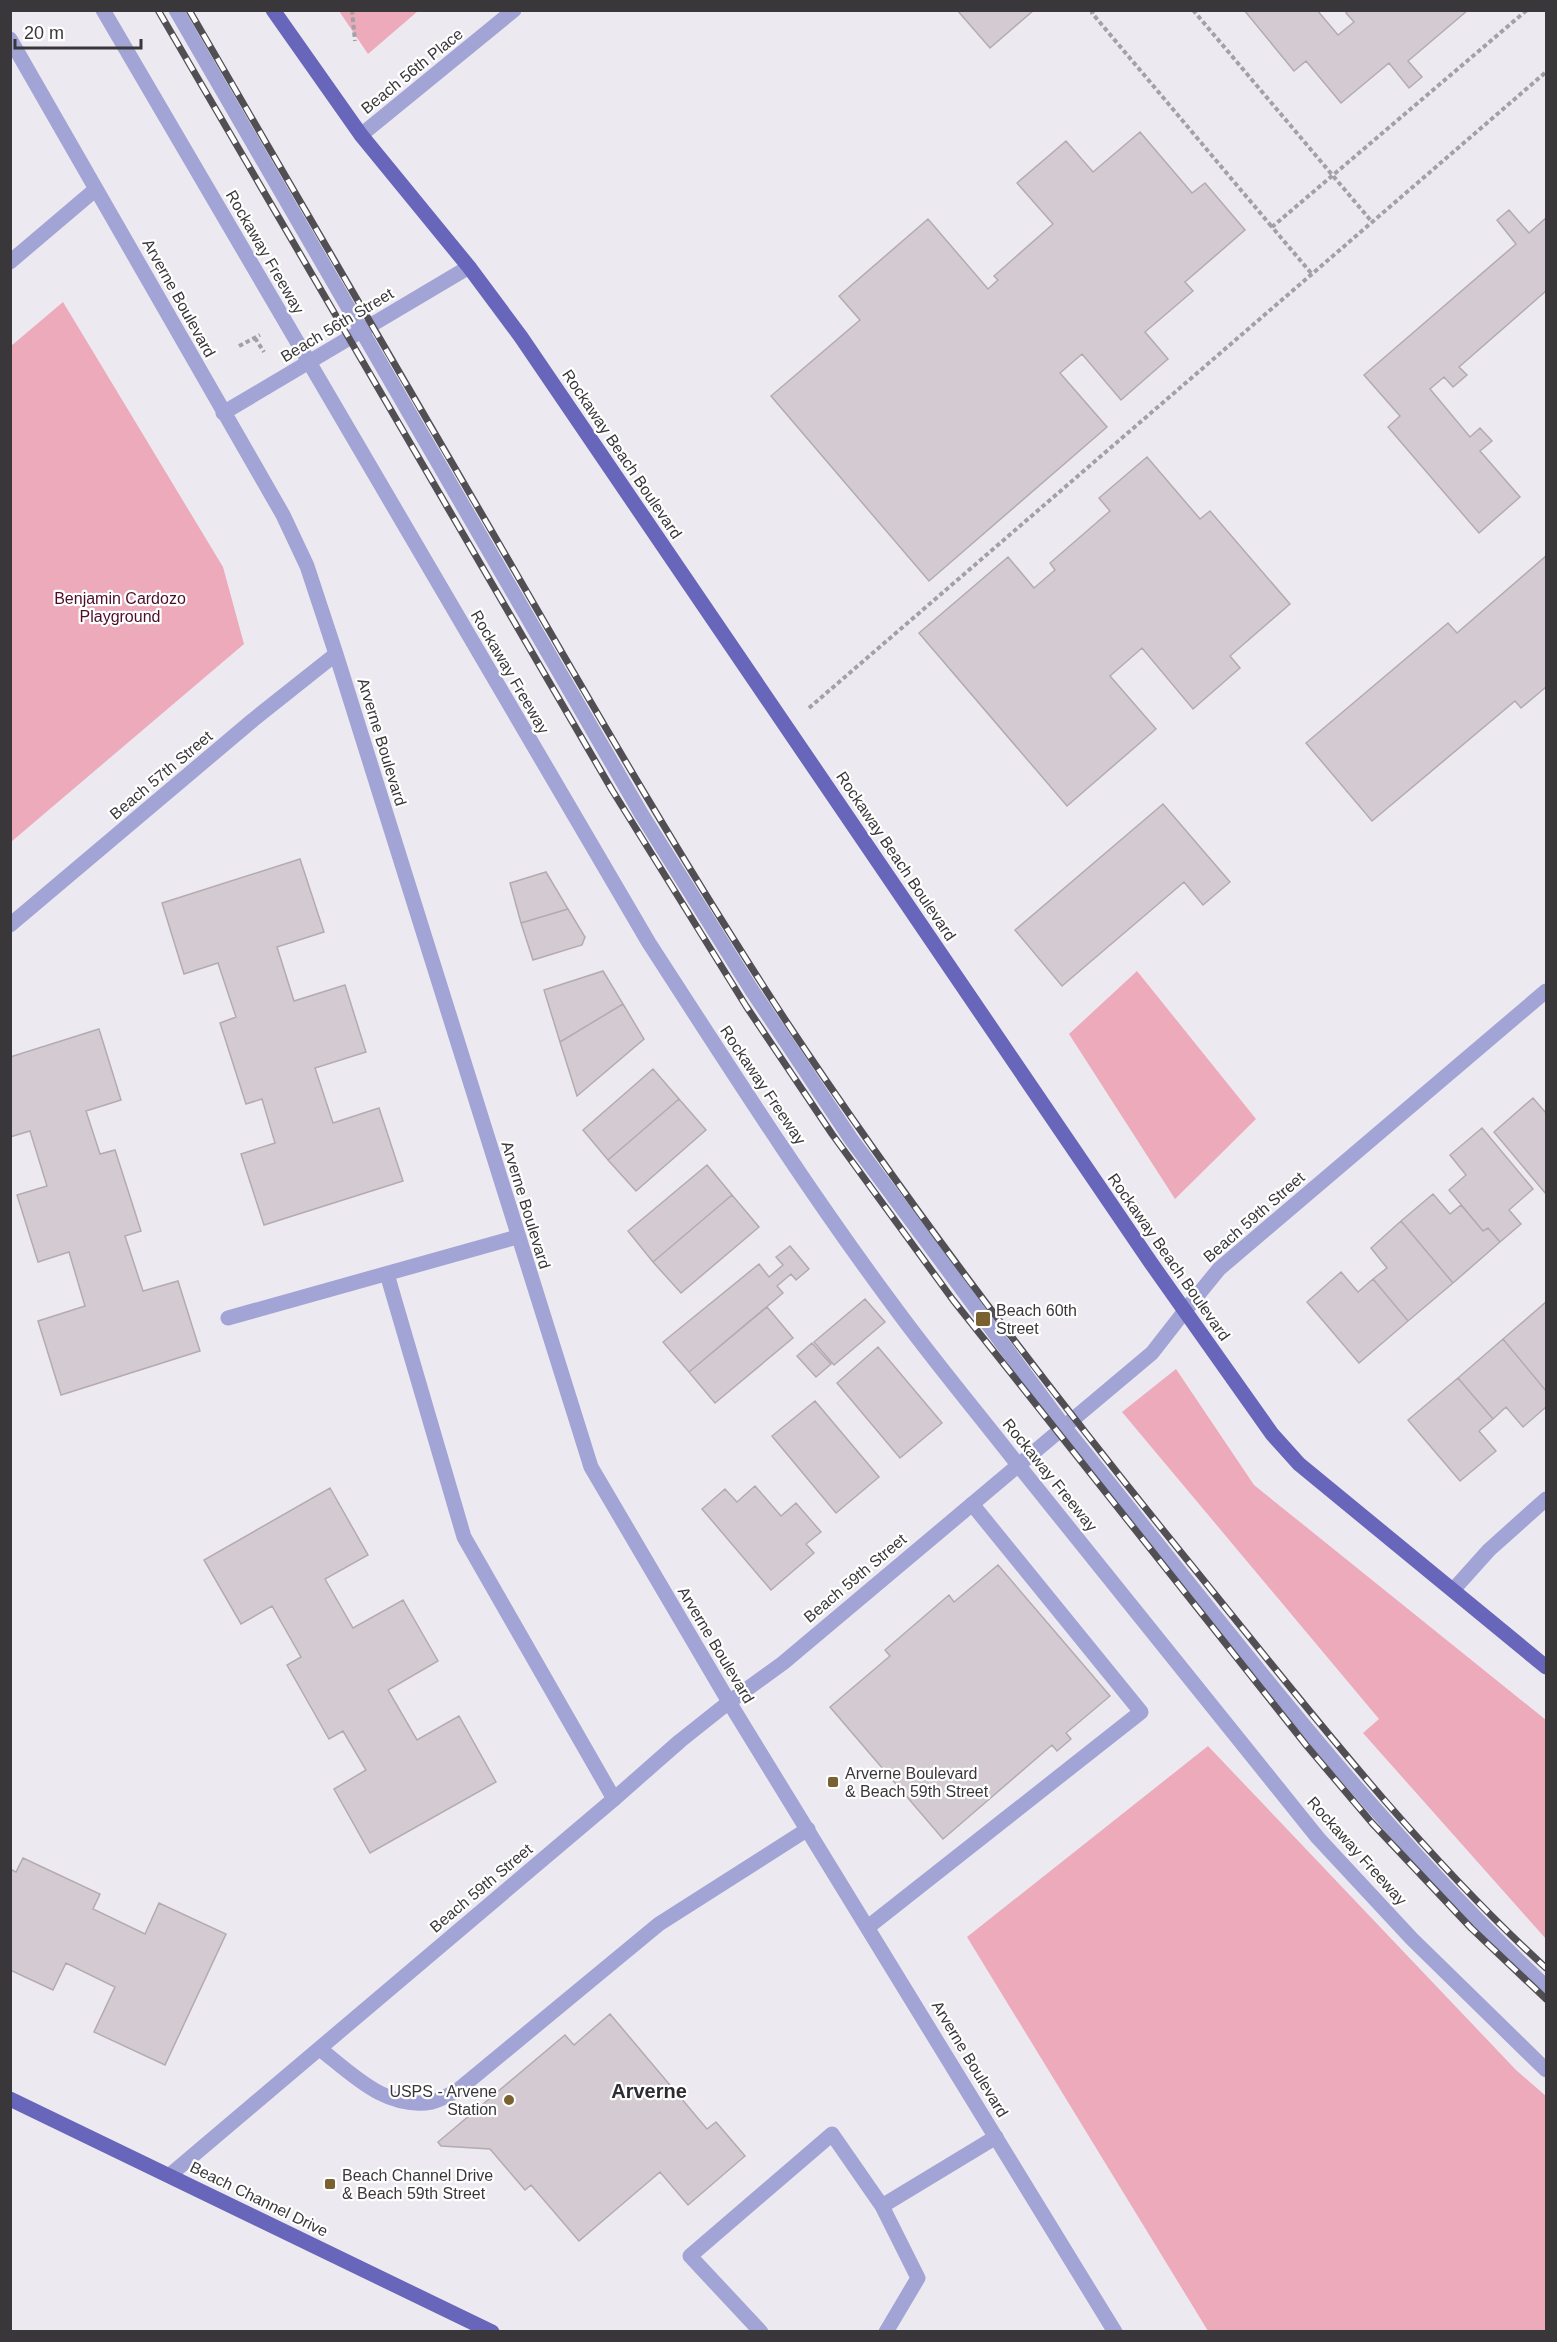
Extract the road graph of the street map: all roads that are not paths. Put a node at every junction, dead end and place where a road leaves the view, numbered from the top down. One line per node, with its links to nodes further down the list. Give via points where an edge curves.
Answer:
1 (103, 10): 11 (street, Rockaway Freeway)
2 (176, 10): 10 (street)
3 (273, 10): 6 (main road, Rockaway Beach Boulevard)
4 (514, 10): 6 (street, Beach 56th Place)
5 (10, 39): 7 (street, Arverne Boulevard)
6 (361, 135): 9 (main road, Rockaway Beach Boulevard)
7 (96, 189): 8 (street); 12 (street, Arverne Boulevard)
8 (10, 262)
9 (469, 267): 10 (street, Beach 56th Street); 18 (main road, Rockaway Beach Boulevard, via 521,337)
10 (362, 332): 11 (street, Beach 56th Street); 20 (street, via 642,815 732,960 858,1148)
11 (308, 363): 12 (street, Beach 56th Street); 21 (street, Rockaway Freeway, via 649,943 740,1084 893,1306)
12 (223, 413): 13 (street, Arverne Boulevard, via 296,540)
13 (336, 654): 14 (street, Beach 57th Street); 16 (street, Arverne Boulevard)
14 (10, 925)
15 (1546, 991): 18 (street, Beach 59th Street, via 1219,1269)
16 (518, 1237): 17 (street); 26 (street, Arverne Boulevard, via 591,1467)
17 (387, 1274): 19 (street); 27 (street, via 464,1537)
18 (1184, 1312): 20 (street, Beach 59th Street, via 1152,1353); 24 (main road, Rockaway Beach Boulevard, via 1272,1434 1299,1464)
19 (228, 1318)
20 (1065, 1428): 21 (street, Beach 59th Street); 30 (street, via 1347,1776 1476,1919)
21 (1019, 1466): 23 (street, Beach 59th Street); 32 (street, Rockaway Freeway, via 1318,1838 1427,1954)
22 (1546, 1499): 24 (street, via 1489,1550)
23 (972, 1504): 26 (street, Beach 59th Street, via 783,1663); 29 (street, via 1141,1712)
24 (1454, 1589): 25 (main road, Rockaway Beach Boulevard)
25 (1546, 1667)
26 (729, 1702): 27 (street, Beach 59th Street); 28 (street, Arverne Boulevard)
27 (615, 1799): 31 (street, Beach 59th Street)
28 (808, 1829): 29 (street, Arverne Boulevard); 31 (street, via 659,1924 458,2090 434,2102 407,2103 373,2091)
29 (868, 1927): 34 (street, Arverne Boulevard)
30 (1546, 1987)
31 (320, 2049): 35 (street, Beach 59th Street)
32 (1546, 2070)
33 (10, 2099): 35 (main road, Beach Channel Drive)
34 (996, 2137): 36 (street); 40 (street, Arverne Boulevard)
35 (170, 2175): 37 (main road, Beach Channel Drive)
36 (882, 2206): 38 (street, via 832,2134 690,2256); 39 (street, via 918,2278)
37 (492, 2331)
38 (761, 2331)
39 (886, 2331)
40 (1115, 2331)

